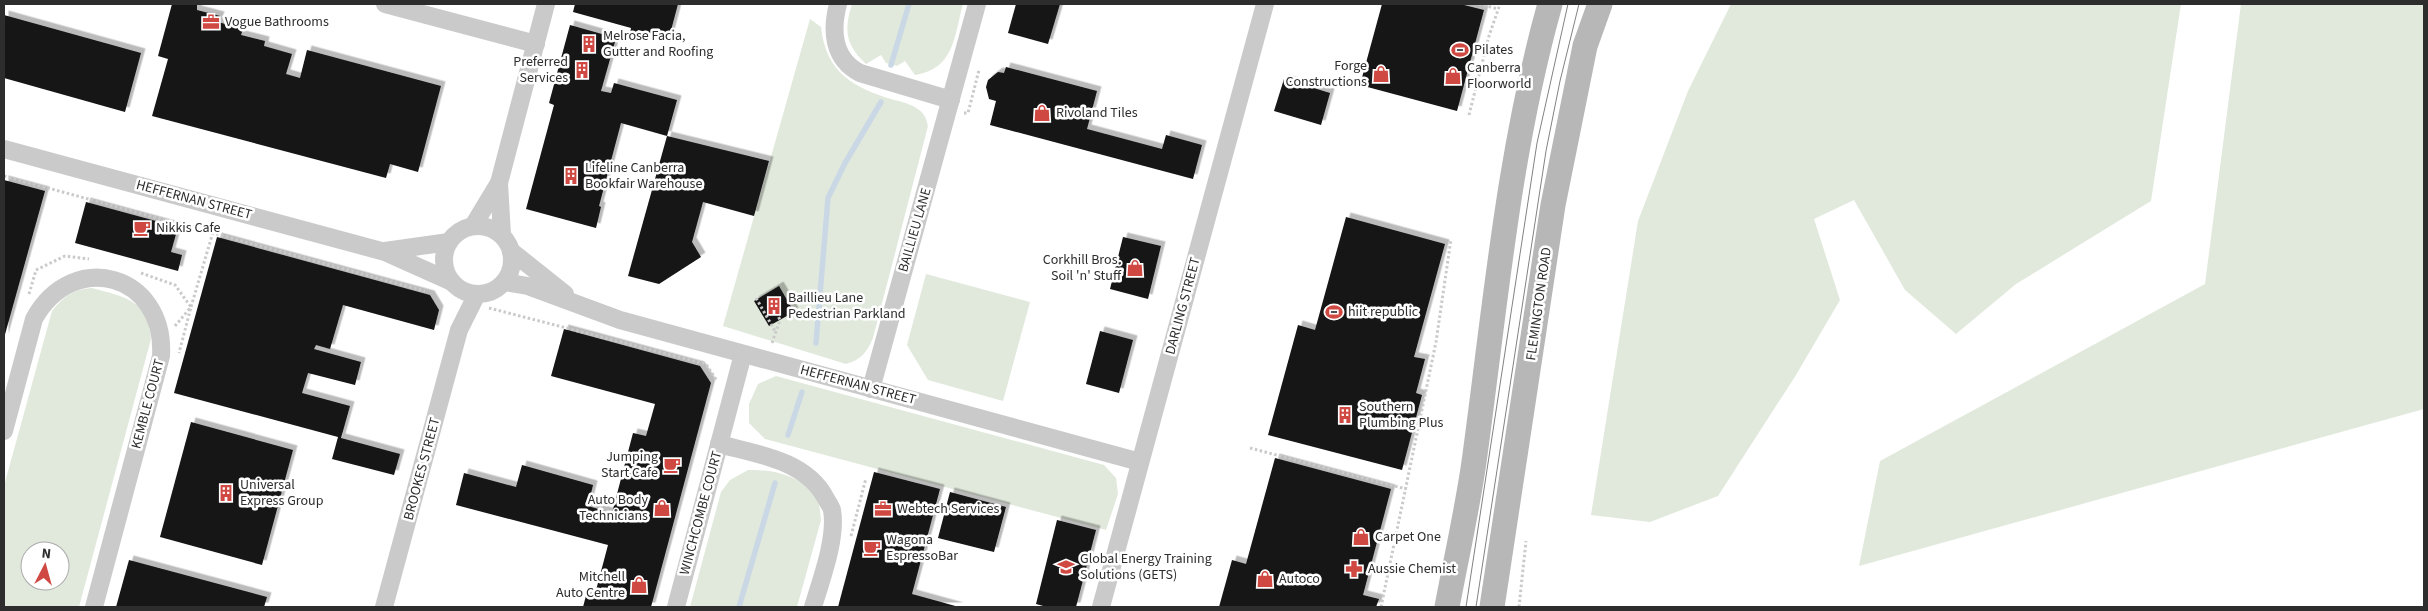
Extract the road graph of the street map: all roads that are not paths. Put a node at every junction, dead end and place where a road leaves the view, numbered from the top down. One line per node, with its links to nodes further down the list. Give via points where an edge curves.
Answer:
1 (385, 4): 9 (street)
2 (546, 4): 9 (street)
3 (838, 4): 11 (street, via 834,39 840,54 852,69)
4 (978, 4): 11 (street, BAILLIEU LANE)
5 (1265, 4): 28 (street, DARLING STREET)
6 (1550, 4): 34 (main road, via 1533,64 1504,232 1473,465)
7 (1593, 4): 10 (main road)
8 (1600, 4): 10 (main road, FLEMINGTON ROAD)
9 (536, 44): 13 (street)
10 (1585, 46): 35 (main road, FLEMINGTON ROAD, via 1553,205)
11 (951, 100): 25 (street, BAILLIEU LANE)
12 (4, 149): 18 (street, HEFFERNAN STREET)
13 (499, 183): 14 (street); 15 (street)
14 (473, 226): 15 (street, via 483,226); 16 (street)
15 (502, 235): 17 (street)
16 (449, 242): 18 (street, HEFFERNAN STREET); 20 (street, via 444,262)
17 (511, 250): 19 (street, via 513,261); 22 (street, HEFFERNAN STREET)
18 (384, 252): 20 (street, HEFFERNAN STREET)
19 (505, 282): 21 (street); 22 (street, HEFFERNAN STREET, via 528,286)
20 (455, 285): 21 (street); 23 (street, BROOKES STREET)
21 (475, 299): 23 (street, BROOKES STREET)
22 (577, 303): 24 (street, HEFFERNAN STREET, via 620,320)
23 (459, 330): 30 (street, BROOKES STREET)
24 (743, 354): 25 (street, HEFFERNAN STREET); 27 (street)
25 (871, 388): 28 (street, HEFFERNAN STREET)
26 (4, 432): 29 (street, KEMBLE COURT, via 34,319 51,294 75,281 109,279 125,284 147,302 160,325 161,356)
27 (719, 444): 31 (street, WINCHCOMBE COURT); 32 (street, WINCHCOMBE COURT, via 800,470 820,488 832,509 832,535)
28 (1140, 462): 33 (street, DARLING STREET)
29 (94, 607)
30 (384, 607)
31 (676, 607)
32 (813, 607)
33 (1100, 607)
34 (1447, 607)
35 (1492, 607)

